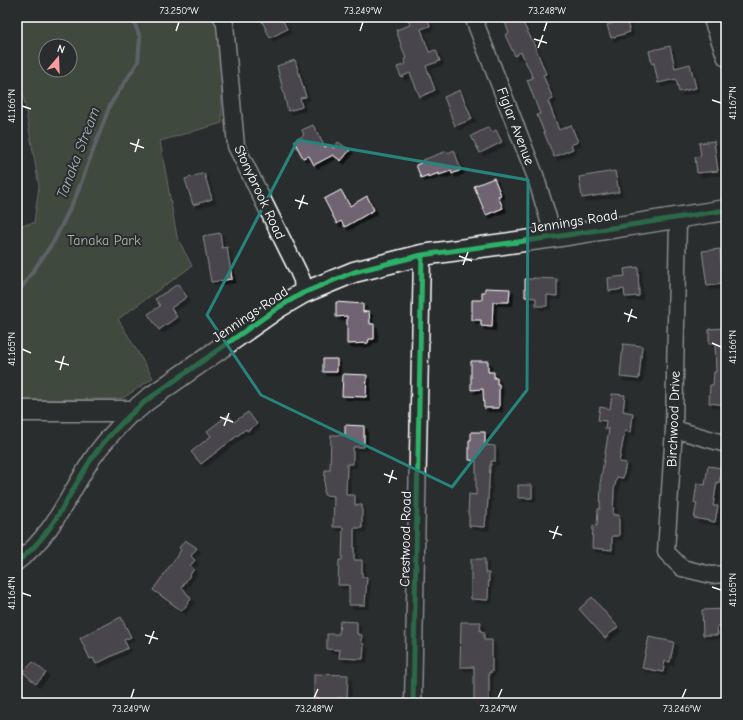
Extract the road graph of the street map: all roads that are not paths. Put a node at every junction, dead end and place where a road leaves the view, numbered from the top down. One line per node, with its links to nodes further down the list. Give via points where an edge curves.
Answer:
1 (222, 17): 9 (street, Stonybrook Road, via 225,24 236,146 298,271)
2 (473, 17): 7 (street, Figlar Avenue, via 535,175)
3 (710, 17): 4 (street)
4 (726, 58)
5 (726, 210): 6 (street, Jennings Road)
6 (678, 218): 7 (street, Jennings Road); 12 (street, Birchwood Drive)
7 (554, 237): 8 (street, Jennings Road)
8 (422, 256): 9 (street, Jennings Road, via 354,272); 16 (street, Crestwood Road)
9 (303, 293): 11 (street, Jennings Road, via 266,316)
10 (17, 411): 11 (street)
11 (134, 411): 14 (street, Jennings Road, via 93,458 48,532)
12 (674, 429): 13 (street); 15 (street, Birchwood Drive, via 666,552 682,568 712,575)
13 (726, 444)
14 (17, 562)
15 (726, 574)
16 (413, 703)

